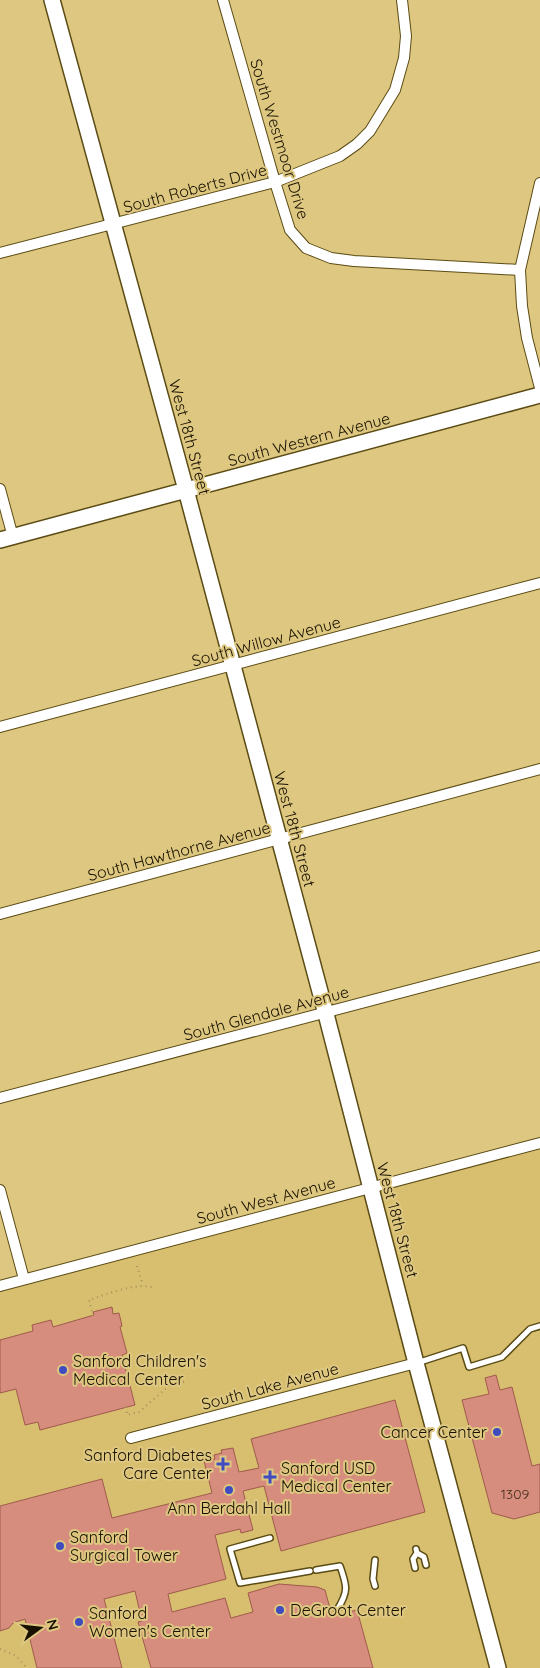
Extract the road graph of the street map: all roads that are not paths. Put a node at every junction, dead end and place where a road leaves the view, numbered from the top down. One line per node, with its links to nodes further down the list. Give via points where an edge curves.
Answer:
1 (52, 0): 6 (street, West 18th Street)
2 (223, 0): 4 (street, South Westmoor Drive)
3 (402, 0): 4 (street, South Roberts Drive, via 406,36 404,58 395,90 375,124 357,144 340,156)
4 (275, 182): 6 (street, South Roberts Drive); 8 (street, South Westmoor Drive, via 290,230 306,248 331,258)
5 (540, 183): 8 (street)
6 (113, 225): 7 (street, South Roberts Drive); 12 (street, West 18th Street)
7 (0, 253)
8 (520, 270): 9 (street, via 527,338)
9 (540, 388)
10 (540, 395): 12 (street, South Western Avenue)
11 (0, 489): 13 (street)
12 (186, 490): 13 (street, South Western Avenue); 15 (street, West 18th Street)
13 (6, 538)
14 (540, 583): 15 (street, South Willow Avenue)
15 (233, 666): 16 (street, South Willow Avenue); 18 (street, West 18th Street)
16 (0, 727)
17 (540, 769): 18 (street, South Hawthorne Avenue)
18 (280, 839): 19 (street, South Hawthorne Avenue); 21 (street, West 18th Street)
19 (0, 914)
20 (540, 956): 21 (street, South Glendale Avenue)
21 (326, 1014): 22 (street, South Glendale Avenue); 24 (street, West 18th Street)
22 (0, 1098)
23 (540, 1143): 24 (street, South West Avenue)
24 (371, 1187): 26 (street, South West Avenue); 29 (street, West 18th Street)
25 (0, 1190): 26 (street)
26 (24, 1279): 27 (street, South West Avenue)
27 (0, 1286)
28 (540, 1326): 29 (lane, via 530,1329 502,1357 469,1367 463,1348)
29 (416, 1363): 30 (street, South Lake Avenue); 37 (street, West 18th Street)
30 (132, 1438)
31 (270, 1538): 36 (lane, via 230,1549 240,1582 340,1566 346,1597)
32 (375, 1560): 35 (lane)
33 (426, 1565): 34 (lane, via 424,1557 417,1551 413,1559)
34 (415, 1568)
35 (375, 1586)
36 (337, 1610)
37 (498, 1668)

